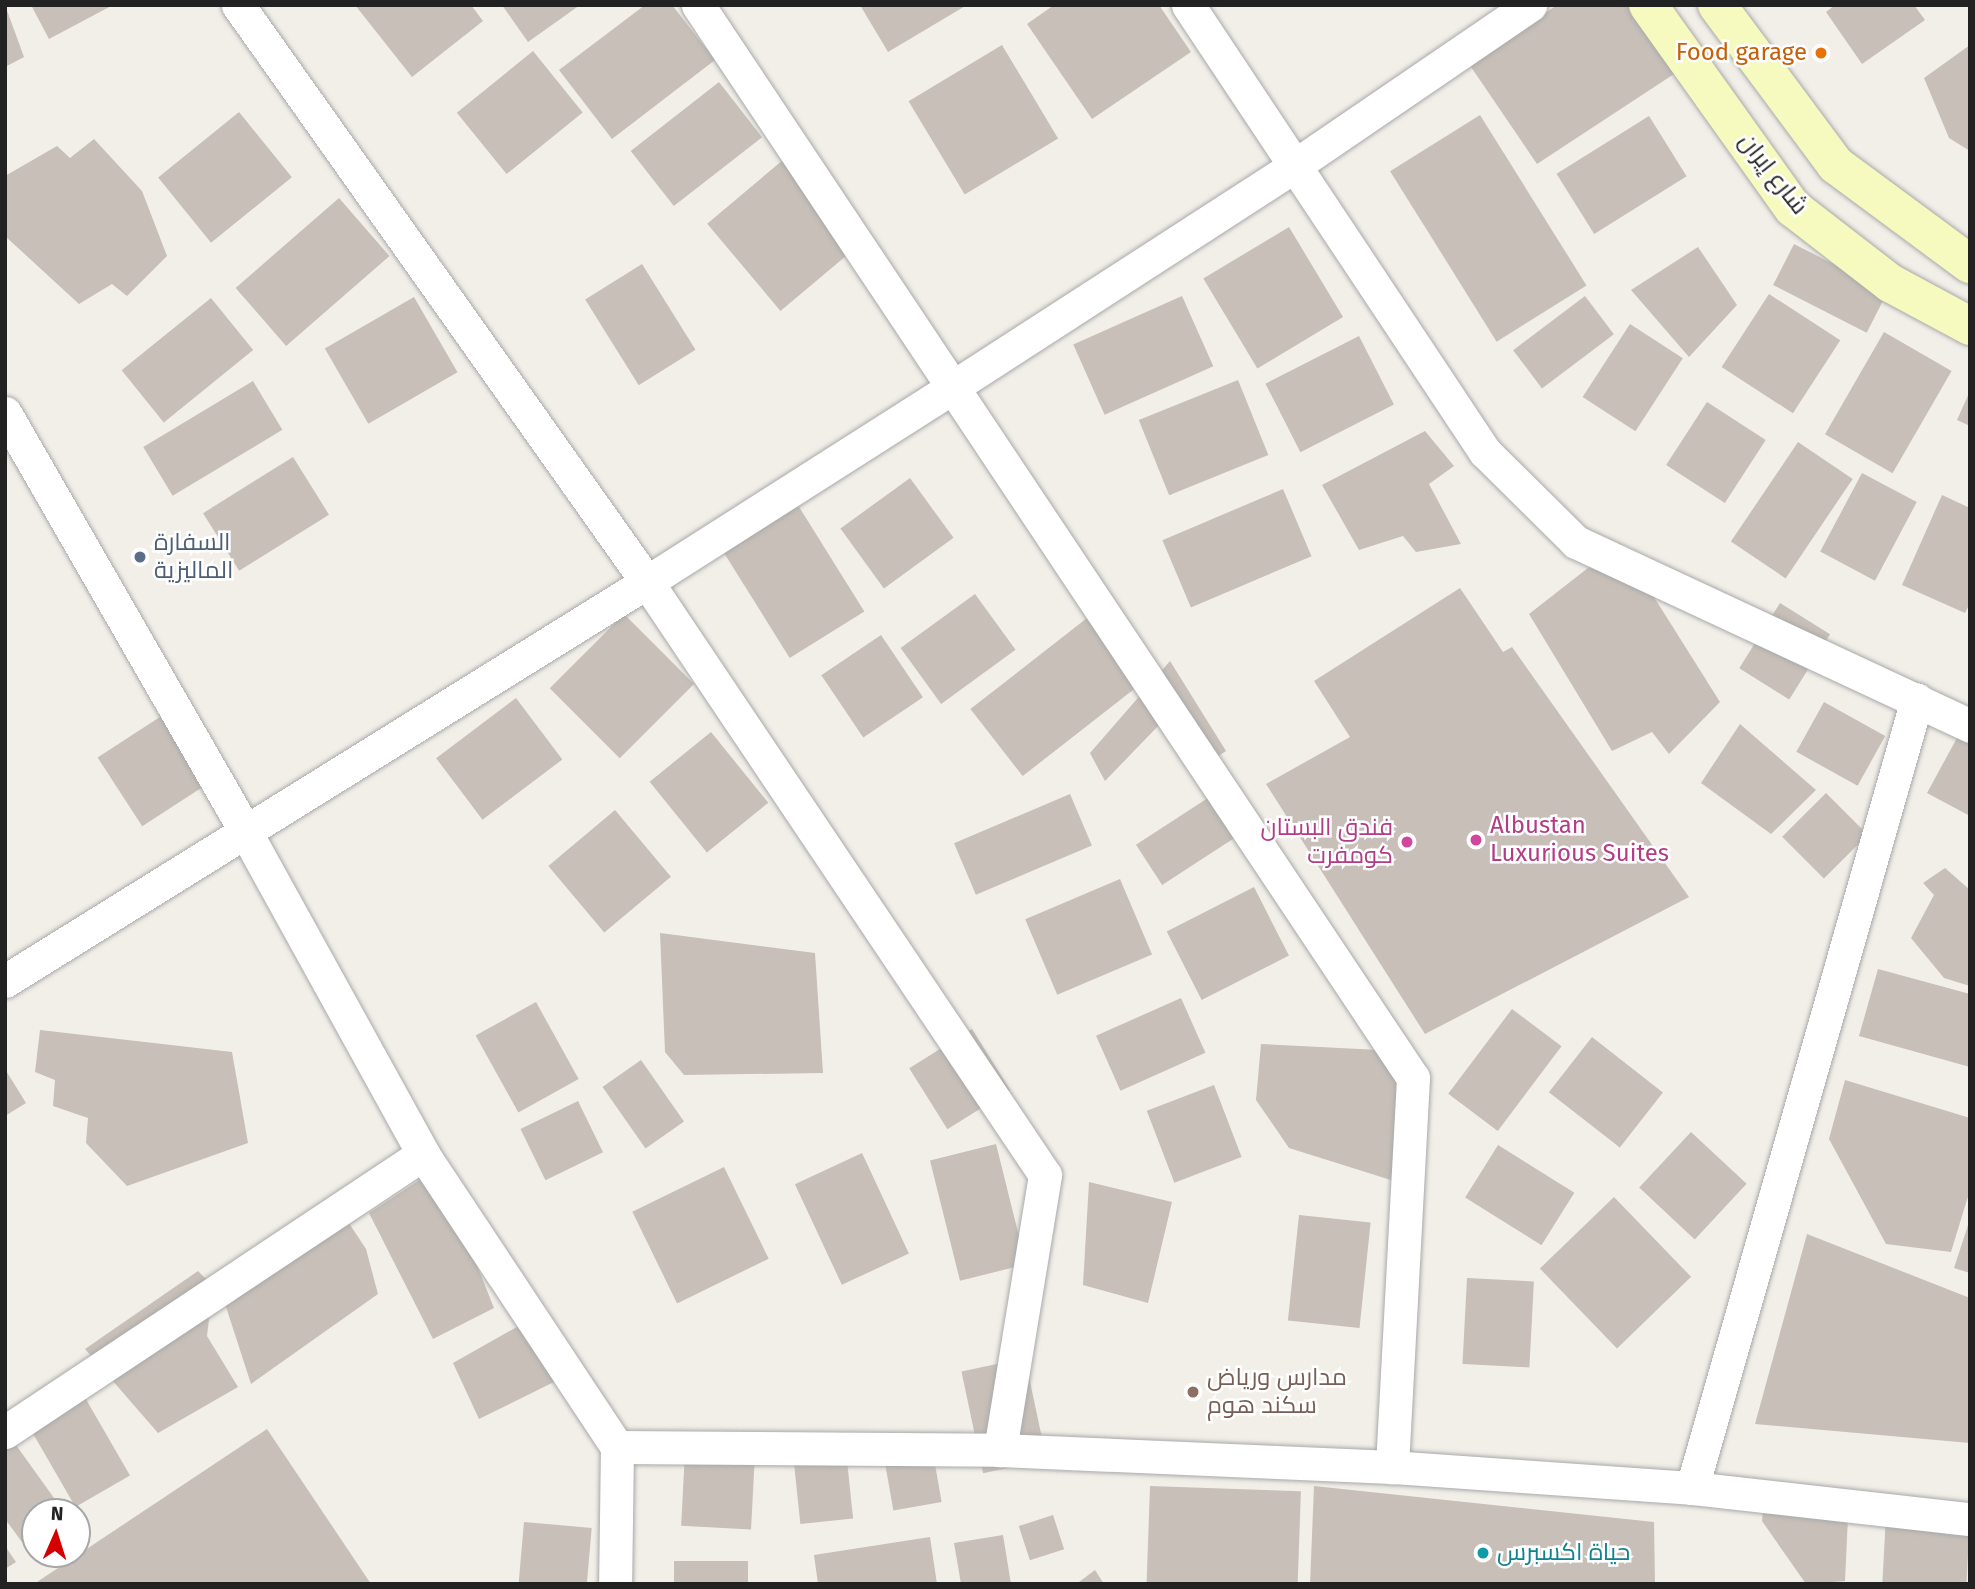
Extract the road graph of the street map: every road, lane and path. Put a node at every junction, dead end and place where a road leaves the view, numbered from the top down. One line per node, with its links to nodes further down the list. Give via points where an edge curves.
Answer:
1 (238, 5): 12 (street)
2 (698, 5): 10 (street)
3 (1188, 5): 7 (street)
4 (1530, 5): 7 (street)
5 (1648, 5): 9 (street, شارع إيران, via 1793,208 1890,284)
6 (1717, 5): 8 (street, via 1836,165)
7 (1294, 166): 10 (street); 13 (street, via 1485,452 1576,542)
8 (1970, 264)
9 (1970, 327)
10 (953, 387): 12 (street); 21 (street, via 1413,1078)
11 (5, 413): 15 (street)
12 (647, 582): 15 (street); 20 (street, via 1045,1175)
13 (1917, 699): 14 (street); 22 (street)
14 (1970, 726)
15 (245, 831): 16 (street); 17 (street)
16 (5, 981)
17 (423, 1154): 18 (street); 19 (street)
18 (5, 1432)
19 (617, 1447): 20 (street); 24 (street)
20 (1000, 1450): 21 (street)
21 (1391, 1467): 22 (street)
22 (1692, 1488): 23 (street)
23 (1970, 1519)
24 (615, 1584)

